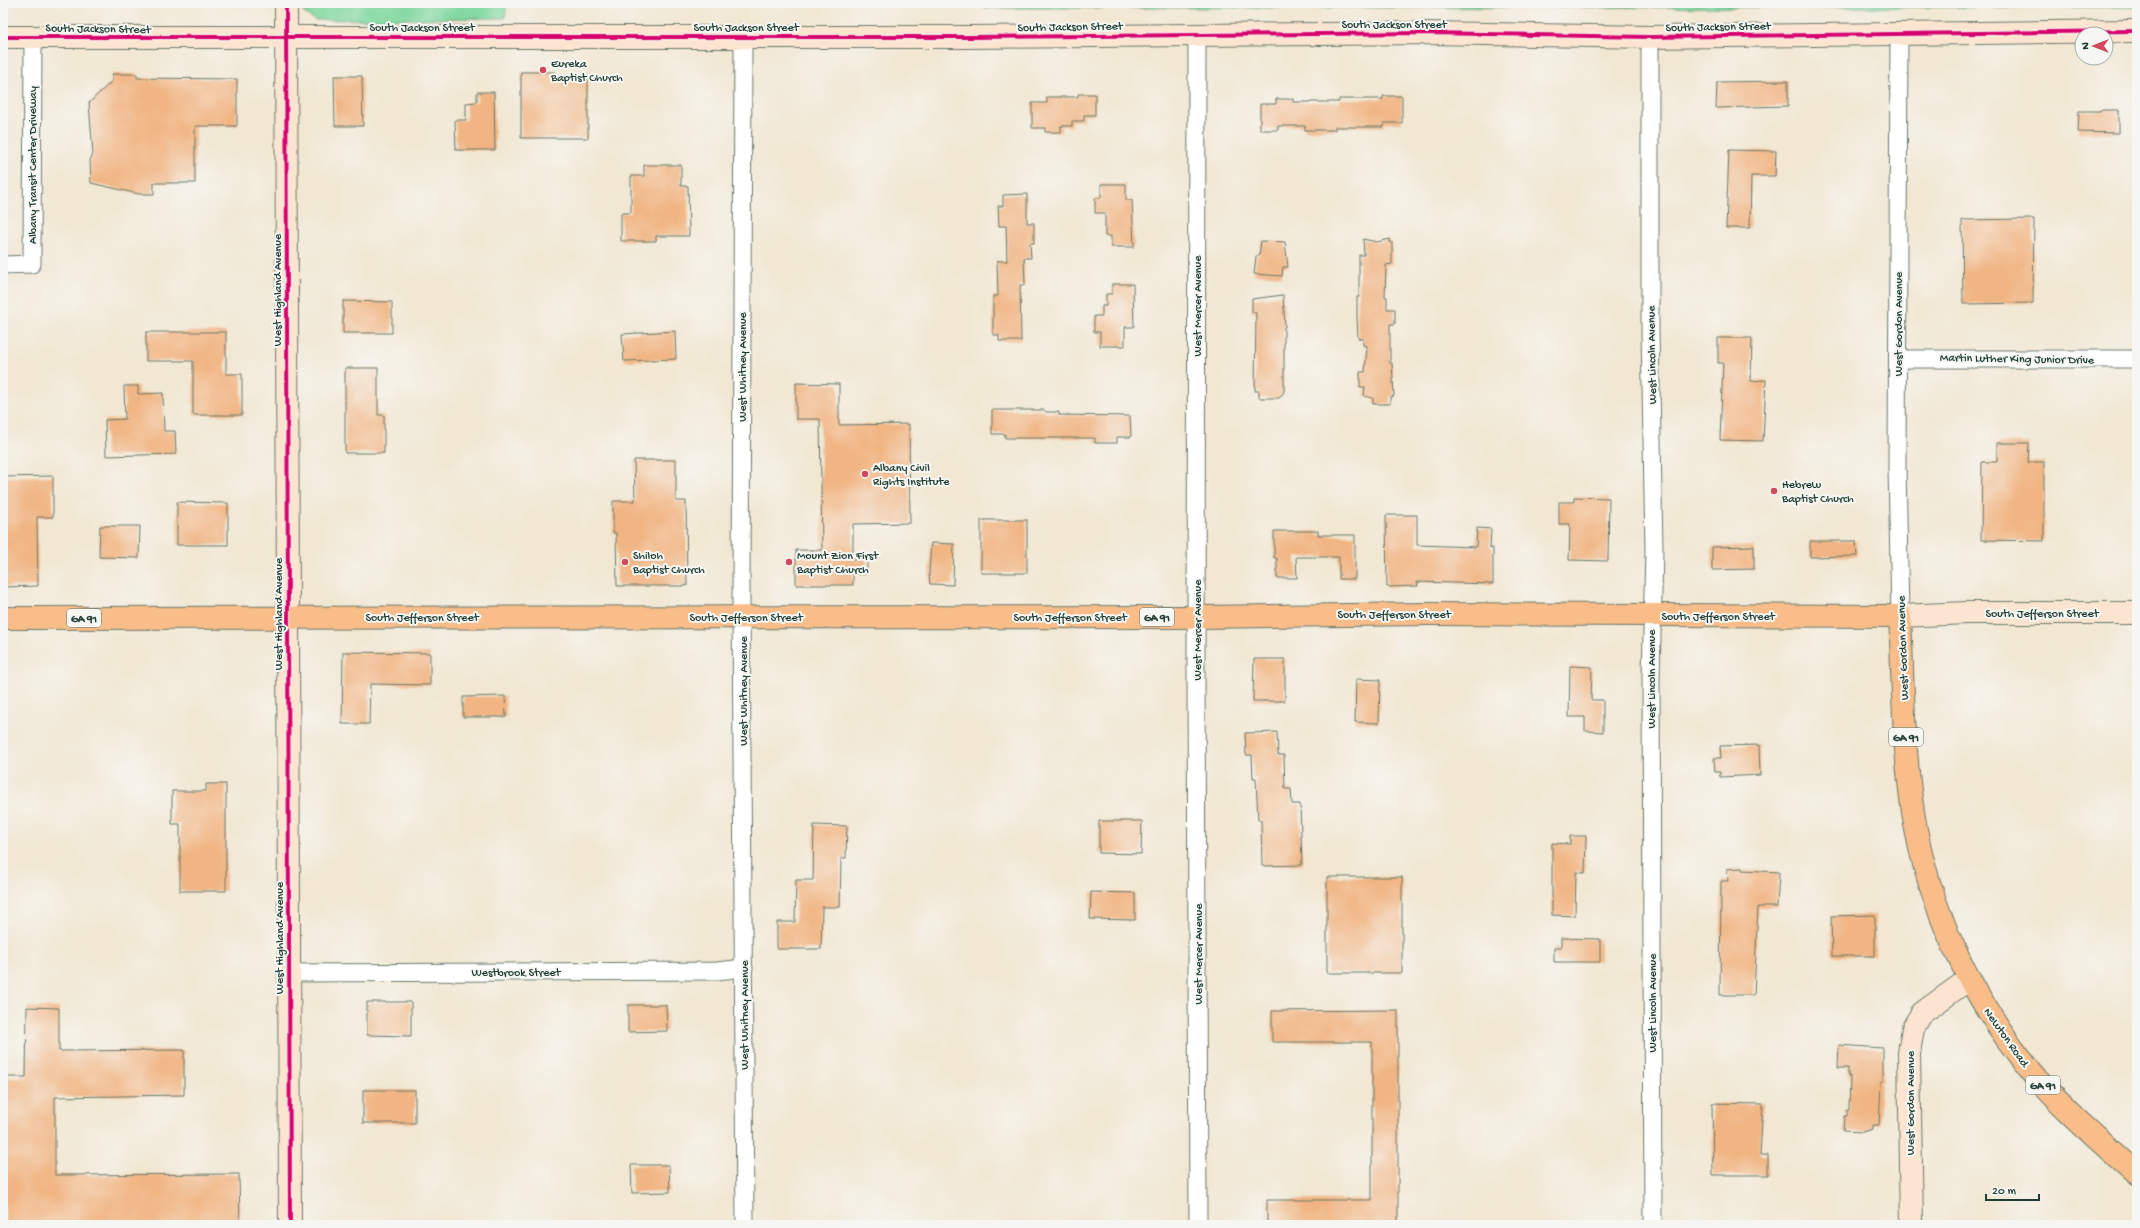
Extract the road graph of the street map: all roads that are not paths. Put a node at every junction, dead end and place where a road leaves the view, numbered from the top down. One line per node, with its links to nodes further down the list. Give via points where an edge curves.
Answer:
1 (286, 3): 7 (street, West Highland Avenue)
2 (2137, 31): 3 (street, South Jackson Street)
3 (1899, 34): 9 (street, South Jackson Street); 11 (street, West Gordon Avenue)
4 (1197, 35): 8 (street, South Jackson Street); 9 (street, South Jackson Street, via 1427,34); 18 (street, West Mercer Avenue)
5 (3, 37): 6 (street, South Jackson Street)
6 (33, 37): 7 (street, South Jackson Street); 10 (street, Albany Transit Center Driveway, via 32,264)
7 (285, 37): 8 (street, South Jackson Street); 16 (street, West Highland Avenue)
8 (743, 37): 17 (street, West Whitney Avenue)
9 (1650, 37): 14 (street, West Lincoln Avenue, via 1650,330 1654,550)
10 (3, 265)
11 (1898, 358): 12 (street, Martin Luther King Junior Drive); 15 (street, West Gordon Avenue)
12 (2137, 359)
13 (2137, 612): 15 (street, South Jefferson Street)
14 (1651, 616): 15 (main road, South Jefferson Street / GA 91); 18 (main road, South Jefferson Street / GA 91, via 1429,614); 27 (street, West Lincoln Avenue)
15 (1900, 616): 22 (main road, West Gordon Avenue / GA 91, via 1906,747 1913,813 1922,858 1934,898 1944,926)
16 (288, 617): 17 (main road, South Jefferson Street / GA 91); 19 (main road, South Jefferson Street / GA 91); 21 (street, West Highland Avenue)
17 (742, 617): 18 (main road, South Jefferson Street / GA 91); 20 (street, West Whitney Avenue)
18 (1197, 617): 26 (street, West Mercer Avenue)
19 (3, 618)
20 (744, 968): 21 (street, Westbrook Street, via 717,971); 25 (street, West Whitney Avenue)
21 (289, 974): 24 (street, West Highland Avenue)
22 (1969, 978): 23 (main road, Newton Road / GA 91, via 1998,1028 2033,1073 2072,1115); 28 (street, West Gordon Avenue, via 1922,1013 1913,1028 1909,1053)
23 (2137, 1174)
24 (290, 1225)
25 (745, 1225)
26 (1198, 1225)
27 (1653, 1225)
28 (1912, 1225)

